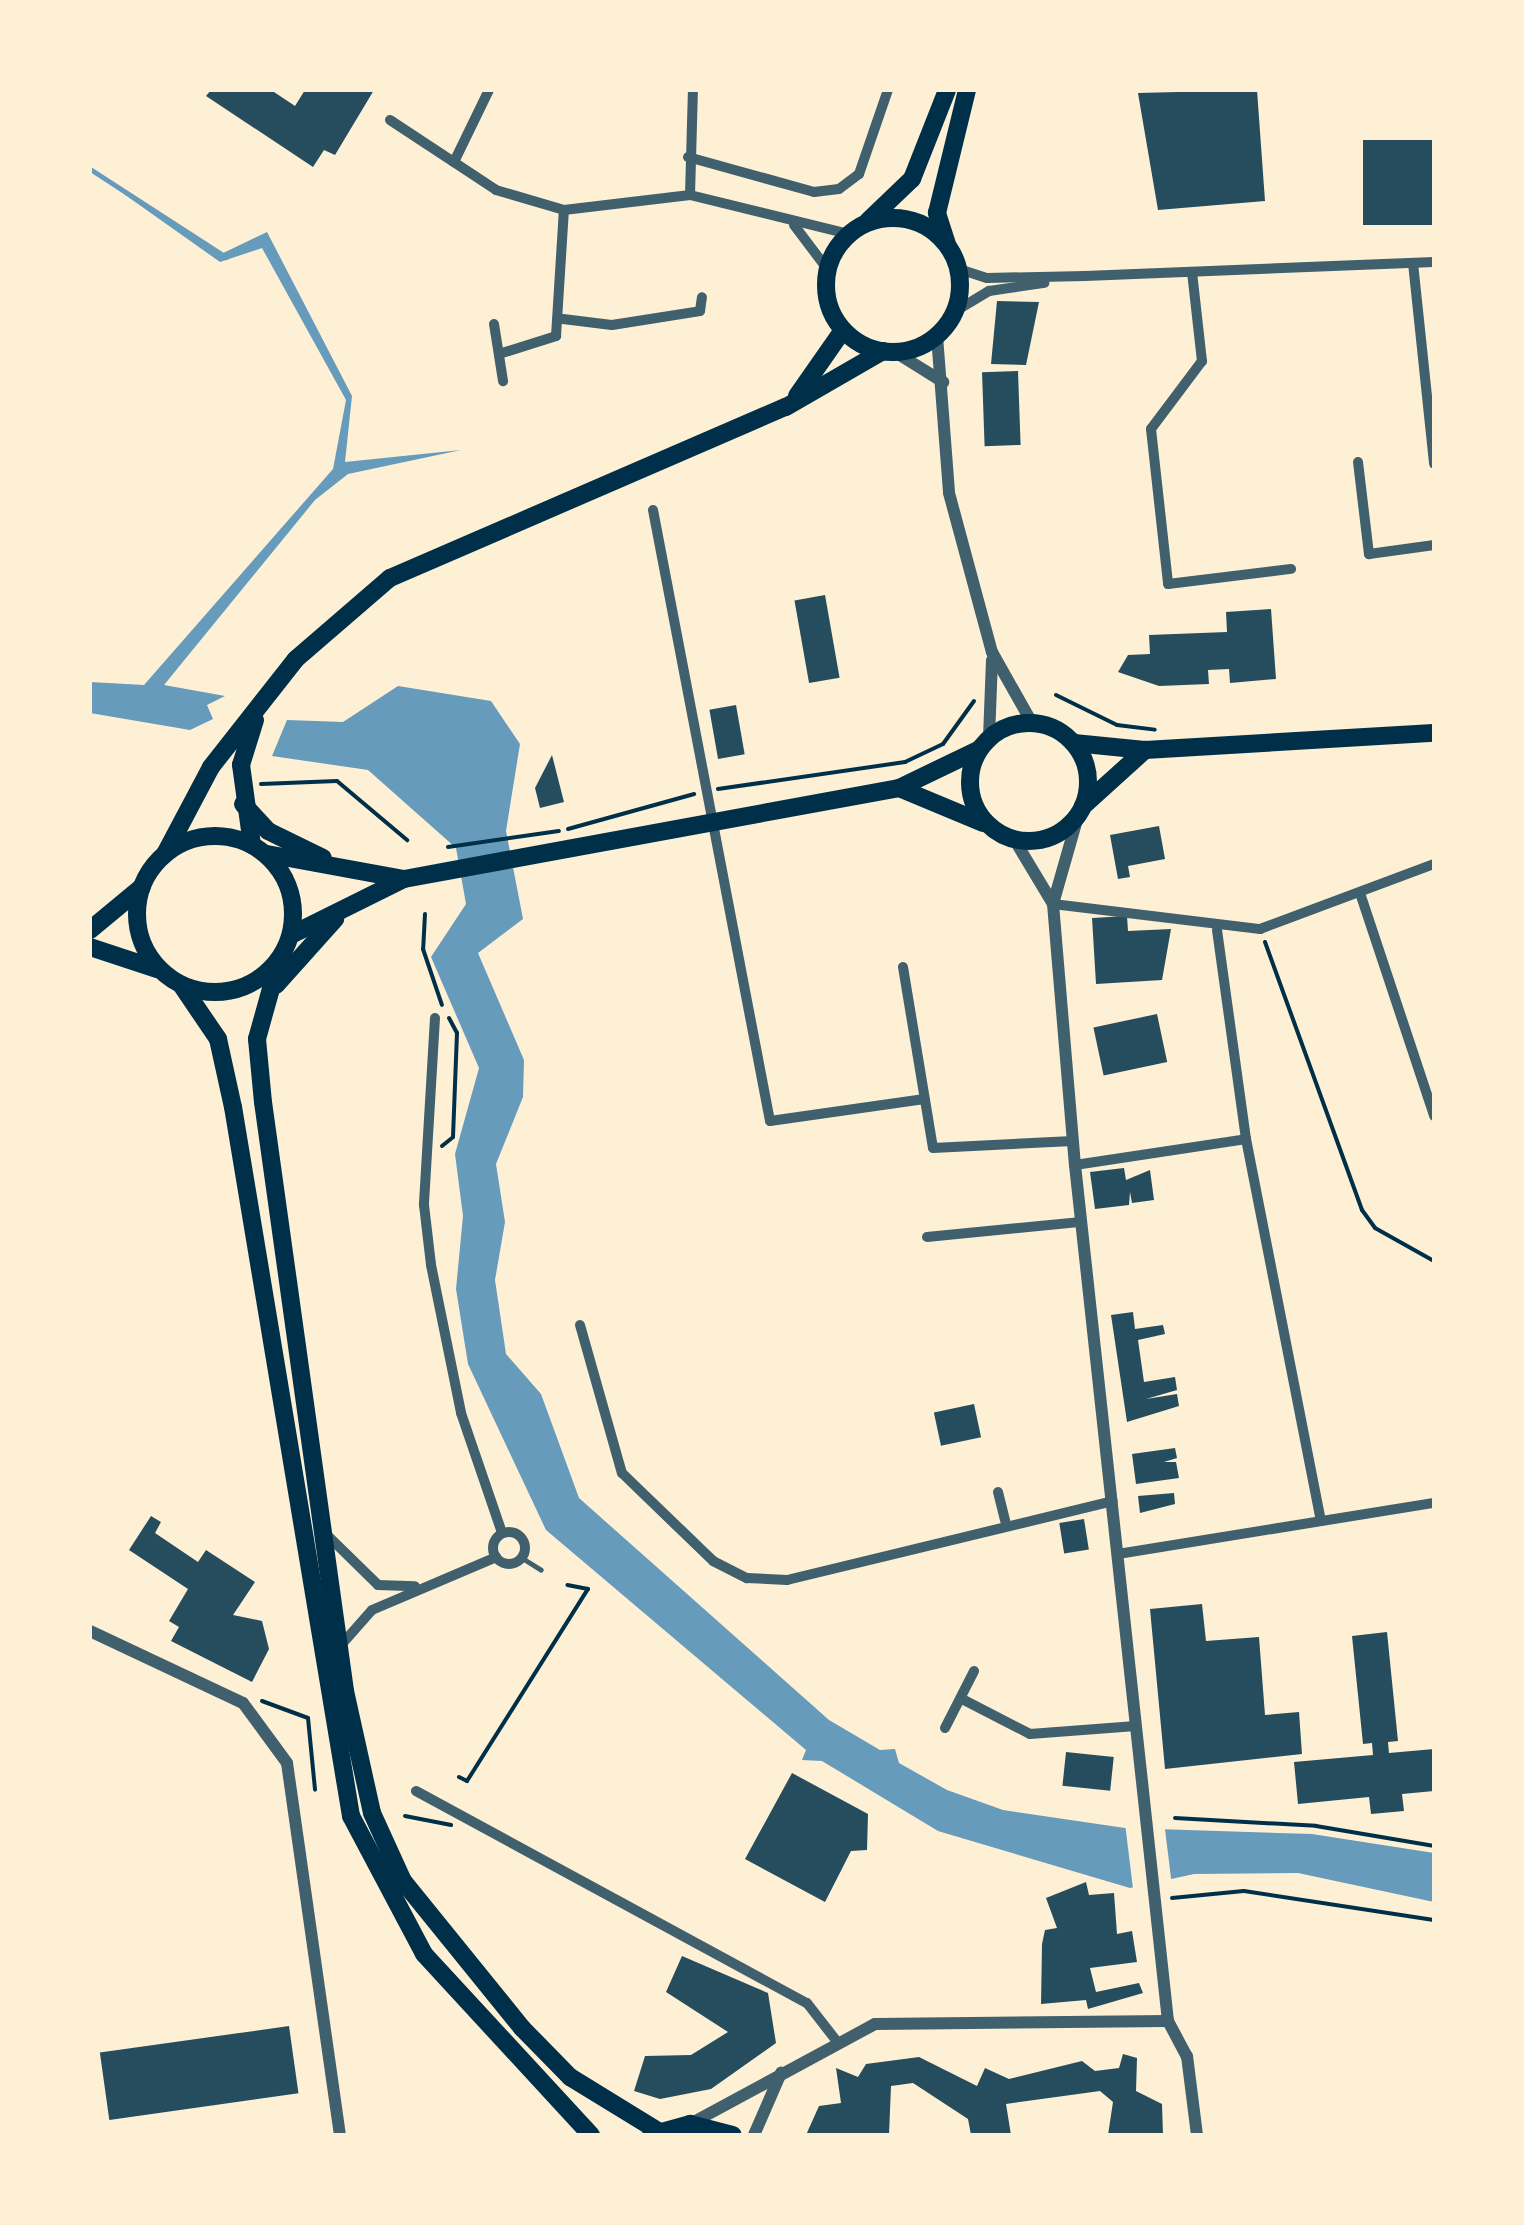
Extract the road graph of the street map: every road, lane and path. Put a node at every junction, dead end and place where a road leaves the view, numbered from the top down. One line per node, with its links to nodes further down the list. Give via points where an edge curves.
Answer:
1 (489, 90): 8 (street)
2 (694, 90): 7 (street)
3 (888, 90): 7 (street, via 858,174 839,189 814,192)
4 (947, 90): 12 (main road, via 912,180)
5 (967, 90): 13 (main road, via 937,213)
6 (390, 120): 8 (street)
7 (688, 157): 9 (street)
8 (454, 162): 10 (street, via 496,190)
9 (690, 196): 10 (street); 11 (street, via 761,206)
10 (564, 210): 22 (street, via 556,264)
11 (794, 224): 12 (street); 17 (street)
12 (857, 229): 13 (main road, via 912,221); 17 (main road)
13 (947, 245): 16 (main road)
14 (1412, 262): 15 (street); 18 (street); 32 (street)
15 (1434, 262)
16 (958, 268): 19 (street, via 987,278); 21 (main road)
17 (828, 270): 24 (main road, via 827,298)
18 (1192, 272): 19 (street); 35 (street, via 1202,361 1151,429 1168,584)
19 (1084, 276): 21 (street, via 989,291)
20 (702, 297): 22 (street, via 700,311 612,325)
21 (954, 312): 25 (main road)
22 (564, 319): 27 (street, via 543,347)
23 (494, 324): 27 (street)
24 (843, 330): 26 (main road); 30 (main road)
25 (937, 336): 26 (main road); 29 (street)
26 (889, 352): 29 (street); 30 (main road)
27 (499, 354): 28 (street)
28 (503, 381)
29 (943, 382): 36 (street, via 949,493)
30 (786, 407): 39 (main road, via 390,578 296,658)
31 (1358, 462): 34 (street, via 1368,554)
32 (1434, 464)
33 (652, 510): 48 (street)
34 (1434, 545)
35 (1292, 569)
36 (992, 652): 37 (street); 40 (street)
37 (992, 694): 44 (street); 48 (path, via 978,694 944,744 906,762)
38 (1056, 695): 41 (path, via 1117,725)
39 (258, 710): 49 (main road); 58 (main road, via 211,767)
40 (1032, 723): 43 (main road); 44 (main road)
41 (1172, 731)
42 (1434, 733): 45 (main road)
43 (1074, 743): 45 (main road); 50 (main road, via 1088,777)
44 (983, 744): 47 (main road); 52 (main road, via 970,792)
45 (1146, 750): 50 (main road)
46 (256, 785): 53 (path, via 337,782)
47 (900, 788): 51 (main road); 52 (main road)
48 (706, 790): 51 (street); 56 (path)
49 (241, 799): 57 (main road); 60 (main road, via 268,830)
50 (1080, 811): 54 (main road, via 1048,838); 65 (street)
51 (716, 821): 56 (main road); 77 (street, via 770,1121)
52 (992, 828): 54 (main road)
53 (407, 840)
54 (1014, 840): 65 (street)
55 (448, 847): 56 (path)
56 (513, 847): 61 (main road)
57 (259, 849): 58 (main road, via 212,836); 60 (main road); 69 (main road, via 290,890)
58 (165, 854): 62 (main road)
59 (1434, 864): 63 (street)
60 (345, 867): 61 (main road)
61 (404, 879): 64 (main road)
62 (142, 887): 67 (main road); 73 (main road, via 138,928)
63 (1360, 894): 66 (street); 78 (street)
64 (354, 902): 69 (main road); 75 (main road)
65 (1054, 904): 68 (street, via 1084,901); 80 (street)
66 (1260, 929): 68 (street); 84 (path, via 1362,1210 1374,1228)
67 (90, 930)
68 (1217, 930): 79 (street)
69 (291, 935): 71 (main road)
70 (90, 947): 73 (main road)
71 (278, 960): 74 (main road, via 238,989); 75 (main road)
72 (903, 966): 77 (street)
73 (156, 969): 74 (main road)
74 (182, 986): 121 (main road, via 218,1040 233,1107 352,1816 424,1954)
75 (268, 998): 92 (main road, via 257,1039 263,1102)
76 (435, 1018): 91 (street, via 424,1205 431,1266 460,1413)
77 (924, 1099): 80 (street, via 933,1148)
78 (1434, 1116)
79 (1246, 1139): 81 (street); 89 (street)
80 (1074, 1141): 81 (street)
81 (1075, 1165): 82 (street)
82 (1081, 1222): 83 (street); 87 (street)
83 (928, 1237)
84 (1434, 1261)
85 (580, 1325): 90 (street, via 622,1473 729,1572 788,1580)
86 (998, 1492): 90 (street)
87 (1113, 1501): 90 (street); 93 (street)
88 (1434, 1503): 89 (street)
89 (1320, 1520): 93 (street)
90 (1005, 1521)
91 (502, 1533): 94 (street); 95 (street, via 522,1538)
92 (327, 1535): 97 (street, via 378,1585); 100 (main road)
93 (1118, 1554): 104 (street)
94 (493, 1558): 95 (street); 97 (street)
95 (522, 1558): 96 (lane)
96 (541, 1570)
97 (431, 1584): 100 (street, via 372,1610)
98 (567, 1585): 106 (path, via 588,1589 468,1781)
99 (90, 1631): 103 (street)
100 (342, 1644): 119 (main road, via 372,1813 403,1881 570,2077)
101 (974, 1671): 102 (street)
102 (962, 1700): 104 (street, via 1030,1734); 105 (street)
103 (242, 1703): 107 (path, via 269,1700 308,1718); 120 (street, via 287,1764)
104 (1136, 1726): 115 (street)
105 (945, 1728)
106 (459, 1777)
107 (315, 1790)
108 (416, 1791): 109 (street)
109 (461, 1815): 110 (path, via 446,1827); 116 (street, via 808,2002)
110 (405, 1816)
111 (1176, 1818): 112 (path, via 1316,1826)
112 (1434, 1846)
113 (1171, 1898): 114 (path, via 1244,1891)
114 (1434, 1920)
115 (1168, 2021): 116 (street, via 1124,2029 894,2020); 124 (street, via 1187,2056)
116 (835, 2039): 117 (street)
117 (782, 2070): 118 (street); 123 (street)
118 (690, 2124): 119 (main road); 122 (main road)
119 (655, 2133)
120 (340, 2135)
121 (591, 2135)
122 (733, 2135)
123 (754, 2135)
124 (1198, 2135)

